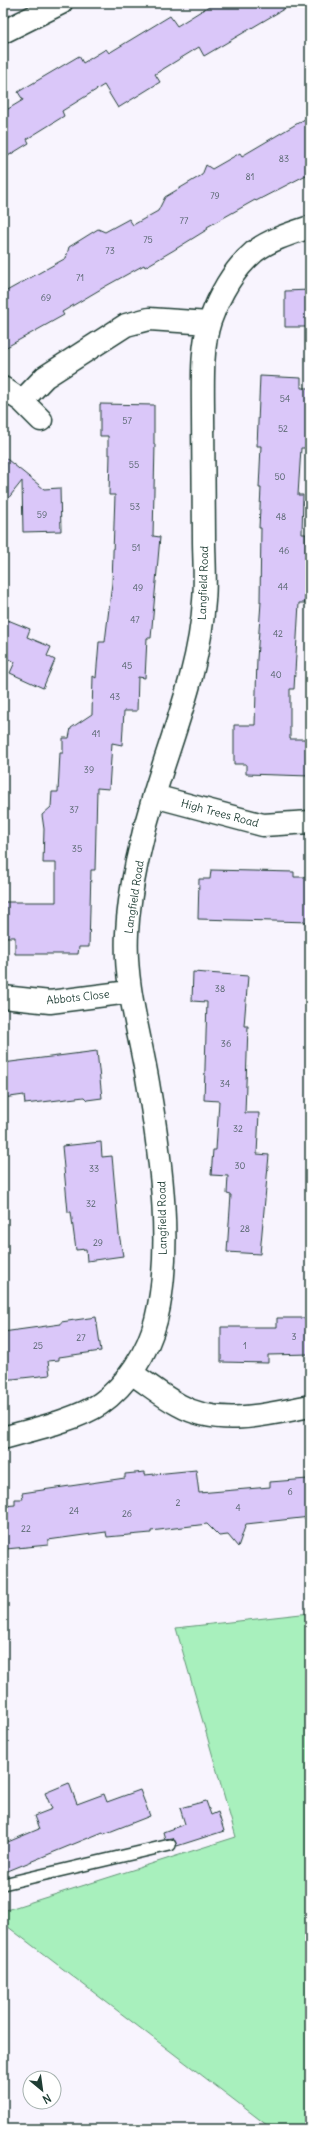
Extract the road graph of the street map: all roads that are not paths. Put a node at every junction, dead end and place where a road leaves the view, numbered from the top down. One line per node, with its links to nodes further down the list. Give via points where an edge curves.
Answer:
1 (61, 3): 2 (street)
2 (3, 32)
3 (310, 227): 4 (street, Langfield Road, via 289,234 255,252 230,278)
4 (209, 323): 6 (street, via 149,319 126,325 45,378); 8 (street, Langfield Road, via 203,369 204,600 199,643)
5 (3, 388): 6 (street)
6 (22, 402): 7 (street)
7 (41, 420)
8 (154, 796): 9 (street, High Trees Road, via 263,825); 10 (street, Langfield Road, via 136,874 127,934)
9 (310, 822)
10 (130, 992): 11 (street, Abbots Close, via 50,1002); 12 (street, Langfield Road, via 149,1087 161,1175 164,1245 156,1320 149,1341)
11 (3, 997)
12 (131, 1373): 13 (street, via 180,1406 207,1415 248,1418); 14 (street, Langfield Road, via 99,1404 62,1420)
13 (310, 1406)
14 (3, 1438)
15 (170, 1845): 16 (lane)
16 (3, 1884)

